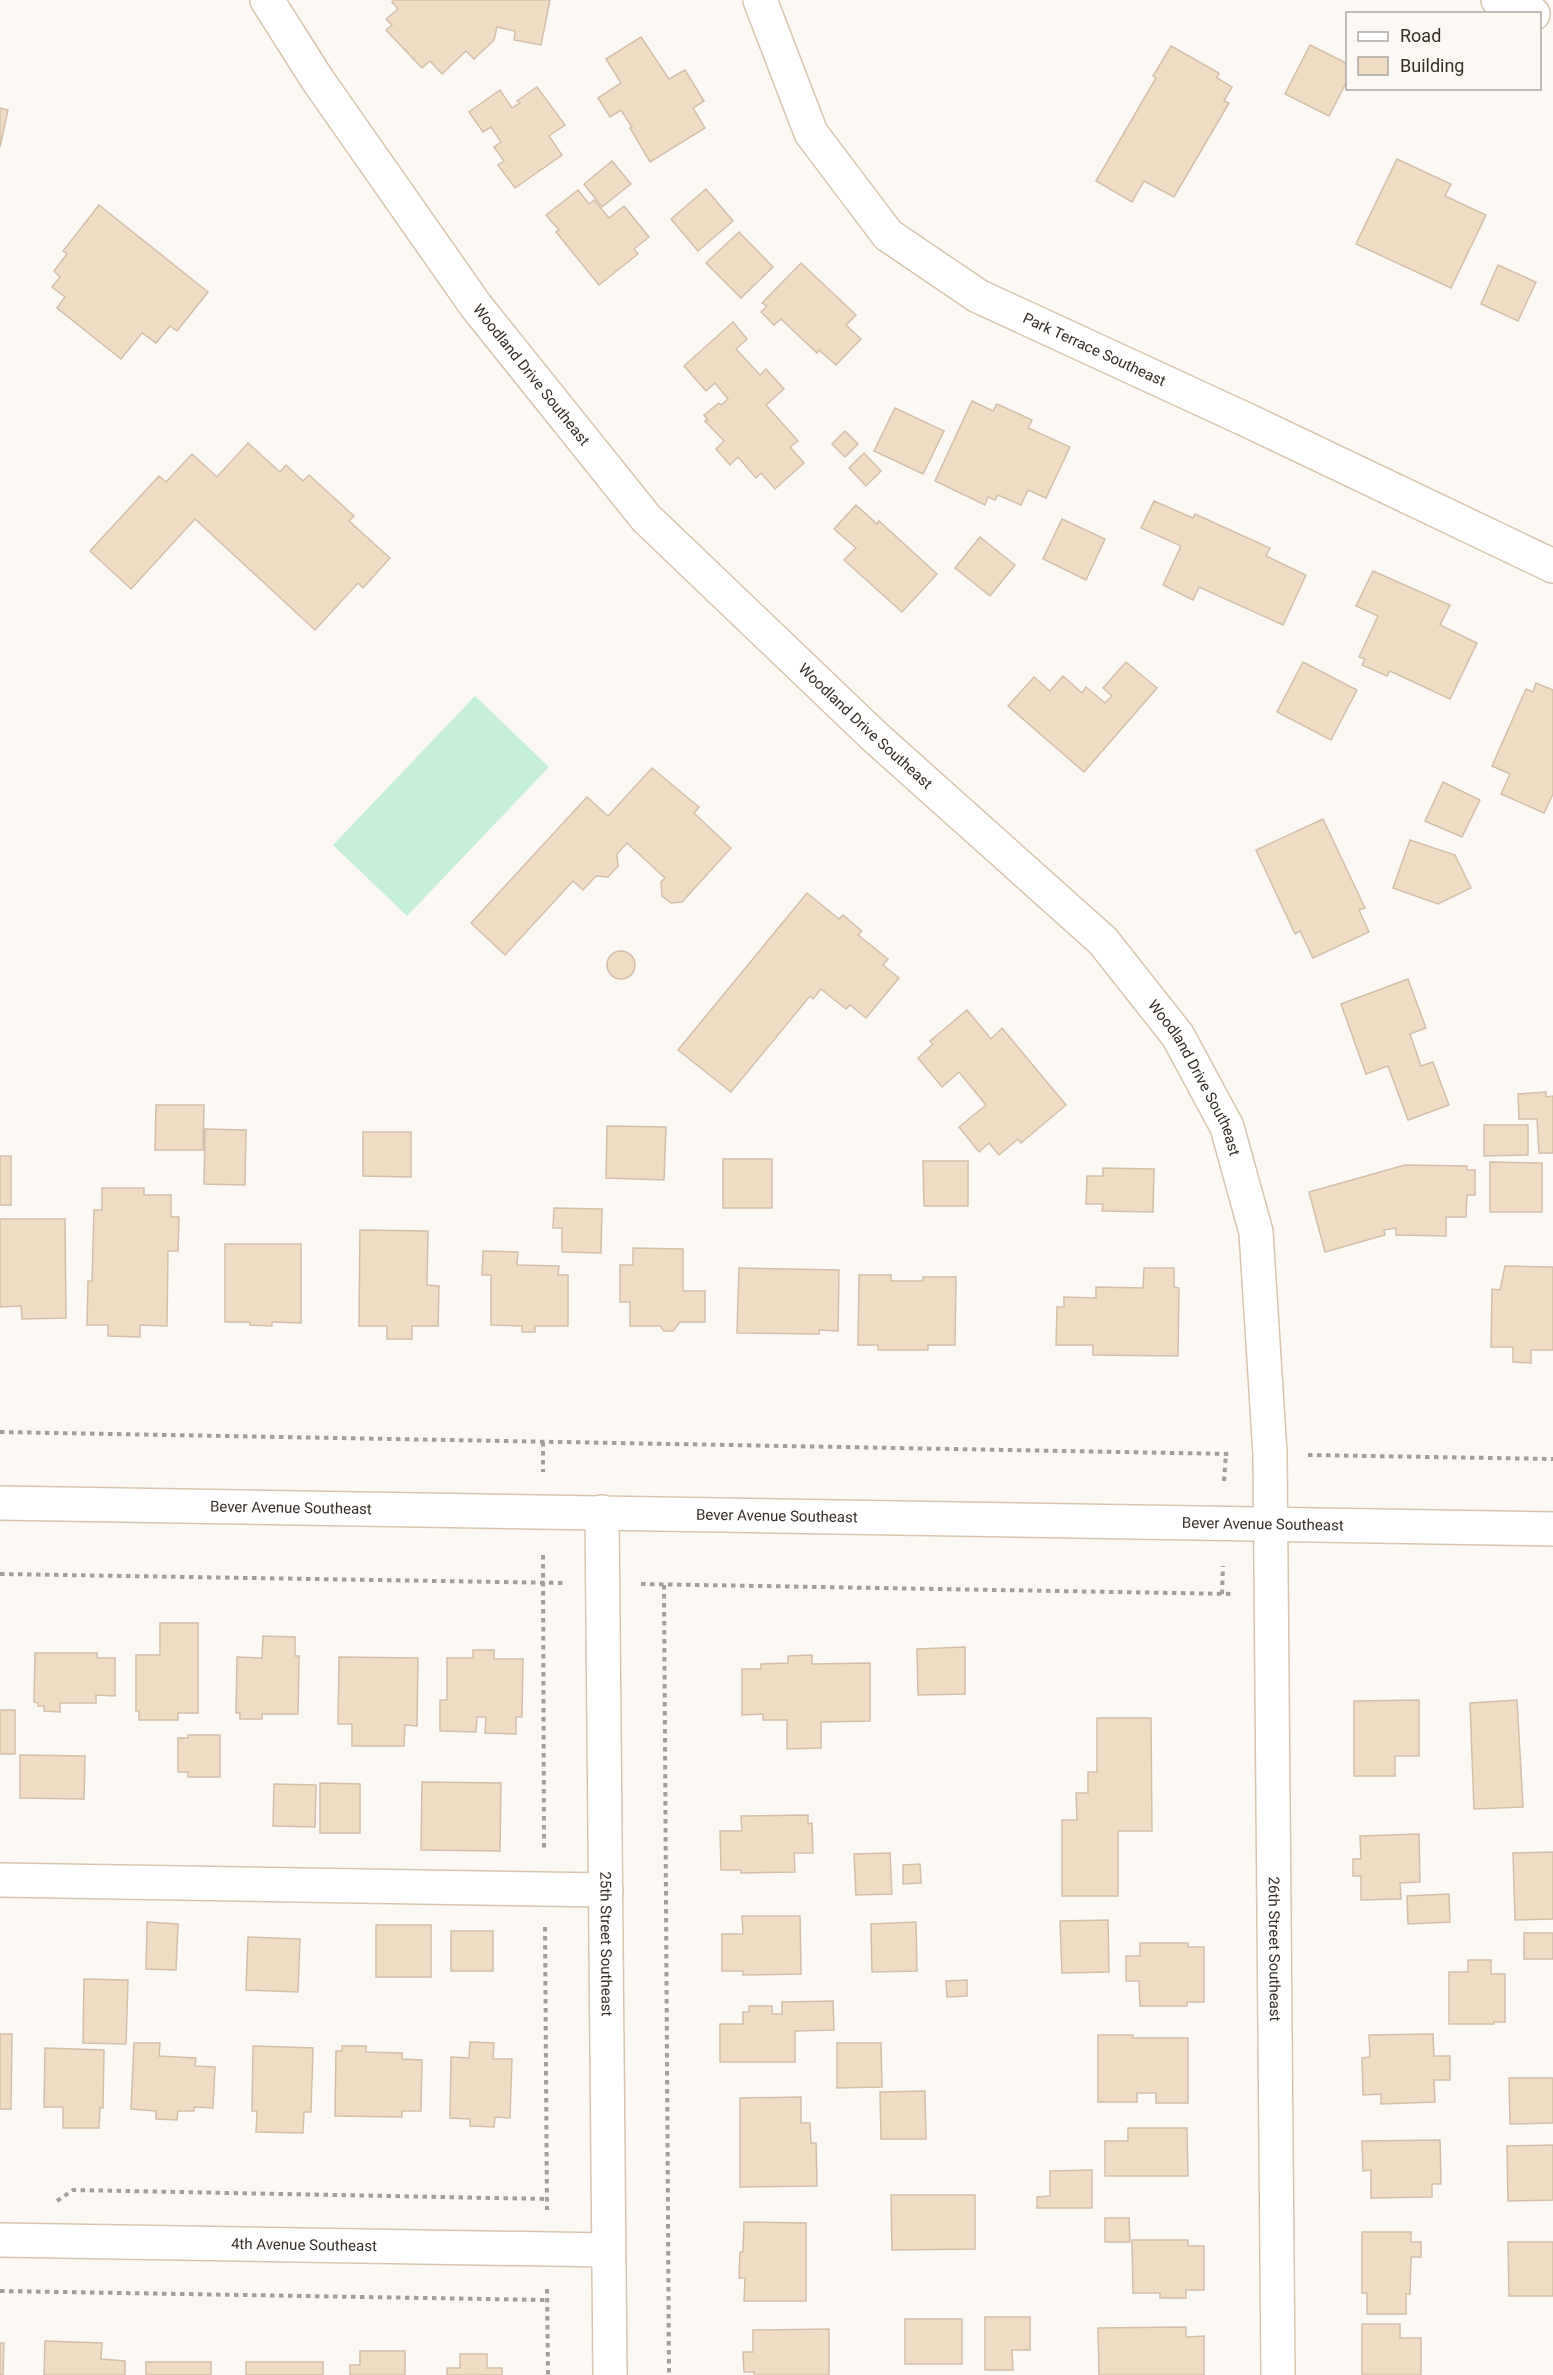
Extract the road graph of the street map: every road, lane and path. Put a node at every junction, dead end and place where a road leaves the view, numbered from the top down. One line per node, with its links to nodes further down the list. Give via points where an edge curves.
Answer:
1 (267, 0): 16 (street, Woodland Drive Southeast, via 317,79 476,306 646,518 874,736 1103,941 1178,1036 1227,1126 1256,1232 1270,1454)
2 (760, 0): 5 (street, Park Terrace Southeast, via 811,133 888,235 978,296)
3 (1498, 0): 4 (street)
4 (1528, 12)
5 (1553, 566)
6 (0, 1432): 7 (path)
7 (543, 1442): 8 (path); 12 (path)
8 (1226, 1454): 9 (path); 13 (path)
9 (1237, 1454)
10 (1300, 1455): 11 (path)
11 (1553, 1459)
12 (543, 1472)
13 (1224, 1481)
14 (0, 1503): 15 (street, Bever Avenue Southeast)
15 (602, 1512): 16 (street, Bever Avenue Southeast); 26 (street, 25th Street Southeast)
16 (1270, 1524): 17 (street, Bever Avenue Southeast); 37 (street, 26th Street Southeast)
17 (1553, 1529)
18 (1222, 1566): 23 (path)
19 (0, 1574): 20 (path)
20 (570, 1583)
21 (634, 1584): 22 (path)
22 (664, 1585): 23 (path); 36 (path)
23 (1222, 1594): 24 (path)
24 (1239, 1595)
25 (0, 1880): 26 (street)
26 (606, 1890): 30 (street, 25th Street Southeast)
27 (547, 2199): 28 (path, via 74,2190)
28 (55, 2202)
29 (0, 2240): 30 (street, 4th Avenue Southeast)
30 (608, 2250): 35 (street, 25th Street Southeast)
31 (547, 2282): 33 (path)
32 (0, 2291): 33 (path)
33 (547, 2300): 34 (path)
34 (548, 2375)
35 (610, 2375)
36 (669, 2375)
37 (1278, 2375)

